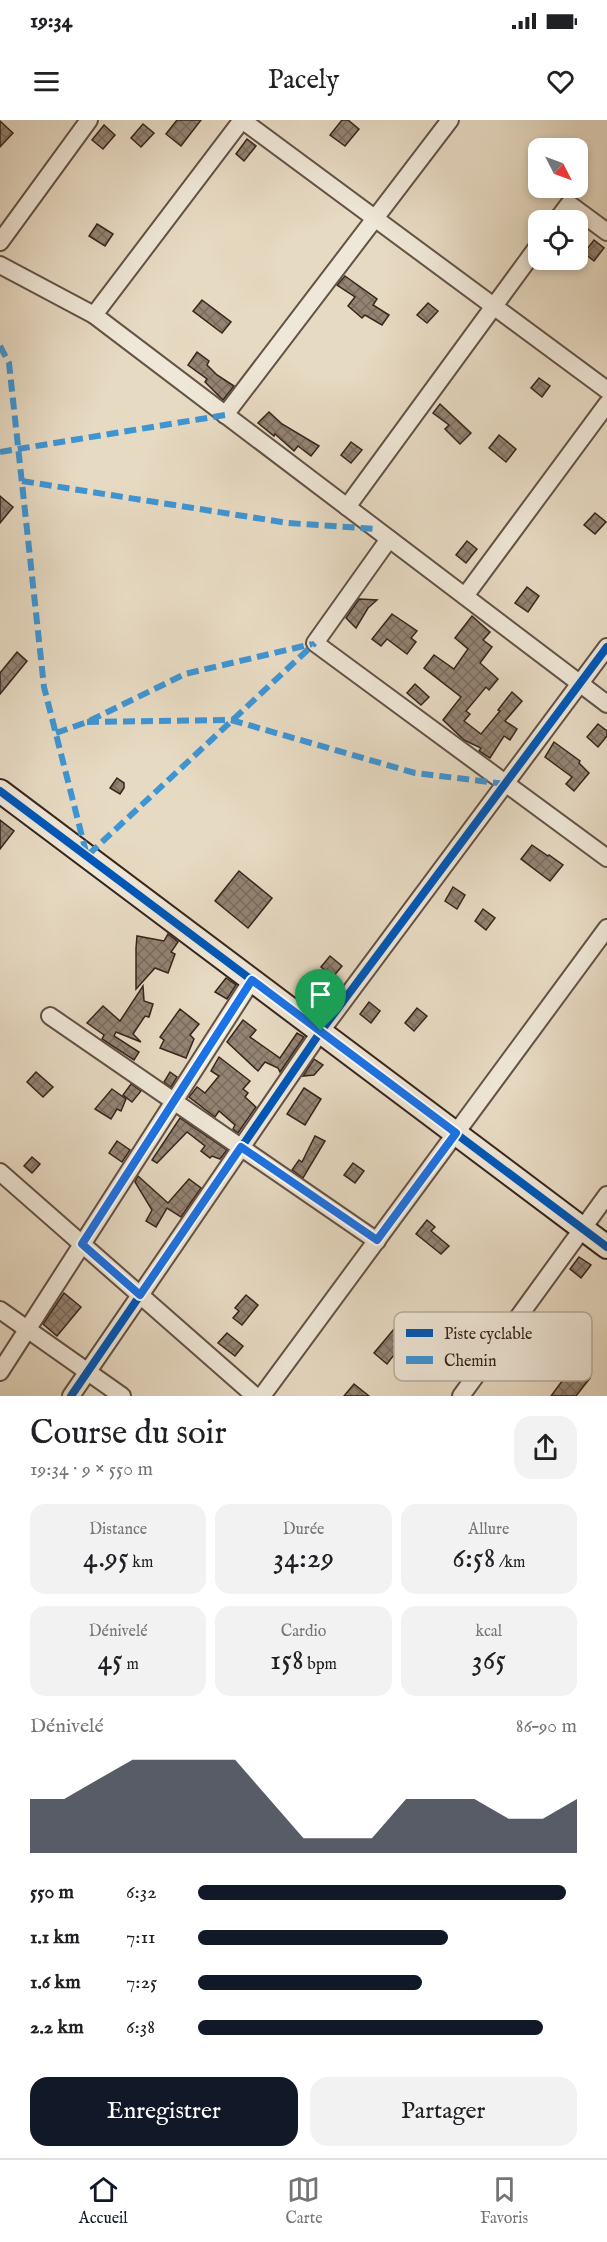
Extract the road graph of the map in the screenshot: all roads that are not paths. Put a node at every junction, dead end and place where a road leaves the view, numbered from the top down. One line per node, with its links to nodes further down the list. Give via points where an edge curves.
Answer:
1 (89, 120): 9 (street)
2 (242, 120): 6 (street); 13 (street)
3 (450, 120): 6 (street)
4 (564, 210): 5 (street, via 569,204)
5 (577, 210)
6 (375, 218): 12 (street); 16 (street)
7 (588, 218): 8 (street)
8 (607, 232)
9 (0, 242)
10 (528, 260): 12 (street)
11 (0, 265): 13 (street)
12 (494, 306): 14 (street); 17 (street)
13 (94, 315): 16 (street)
14 (607, 390)
15 (607, 404): 19 (street)
16 (225, 415): 17 (street)
17 (347, 507): 18 (street)
18 (389, 539): 19 (street); 23 (street, via 315,643)
19 (465, 596): 21 (street)
20 (607, 647): 21 (street)
21 (580, 684): 22 (street); 23 (street)
22 (607, 704)
23 (506, 784): 25 (street); 29 (street)
24 (0, 791): 27 (street)
25 (607, 858)
26 (607, 928): 31 (street)
27 (252, 980): 29 (street); 30 (street)
28 (50, 1016): 30 (street)
29 (321, 1031): 31 (street); 32 (street)
30 (174, 1101): 32 (street); 37 (street)
31 (456, 1133): 35 (street); 36 (street)
32 (241, 1147): 36 (street); 39 (street)
33 (0, 1172): 37 (street)
34 (607, 1195): 35 (street)
35 (583, 1228): 38 (street); 41 (street)
36 (377, 1240): 49 (street)
37 (82, 1244): 39 (street); 42 (street)
38 (607, 1247)
39 (140, 1295): 44 (street); 48 (street)
40 (0, 1310): 42 (street)
41 (522, 1312)
42 (28, 1330): 43 (street); 44 (street)
43 (0, 1372)
44 (88, 1372): 46 (street); 47 (street)
45 (471, 1381): 50 (street)
46 (71, 1396)
47 (122, 1396)
48 (255, 1396)
49 (262, 1396)
50 (460, 1396)

